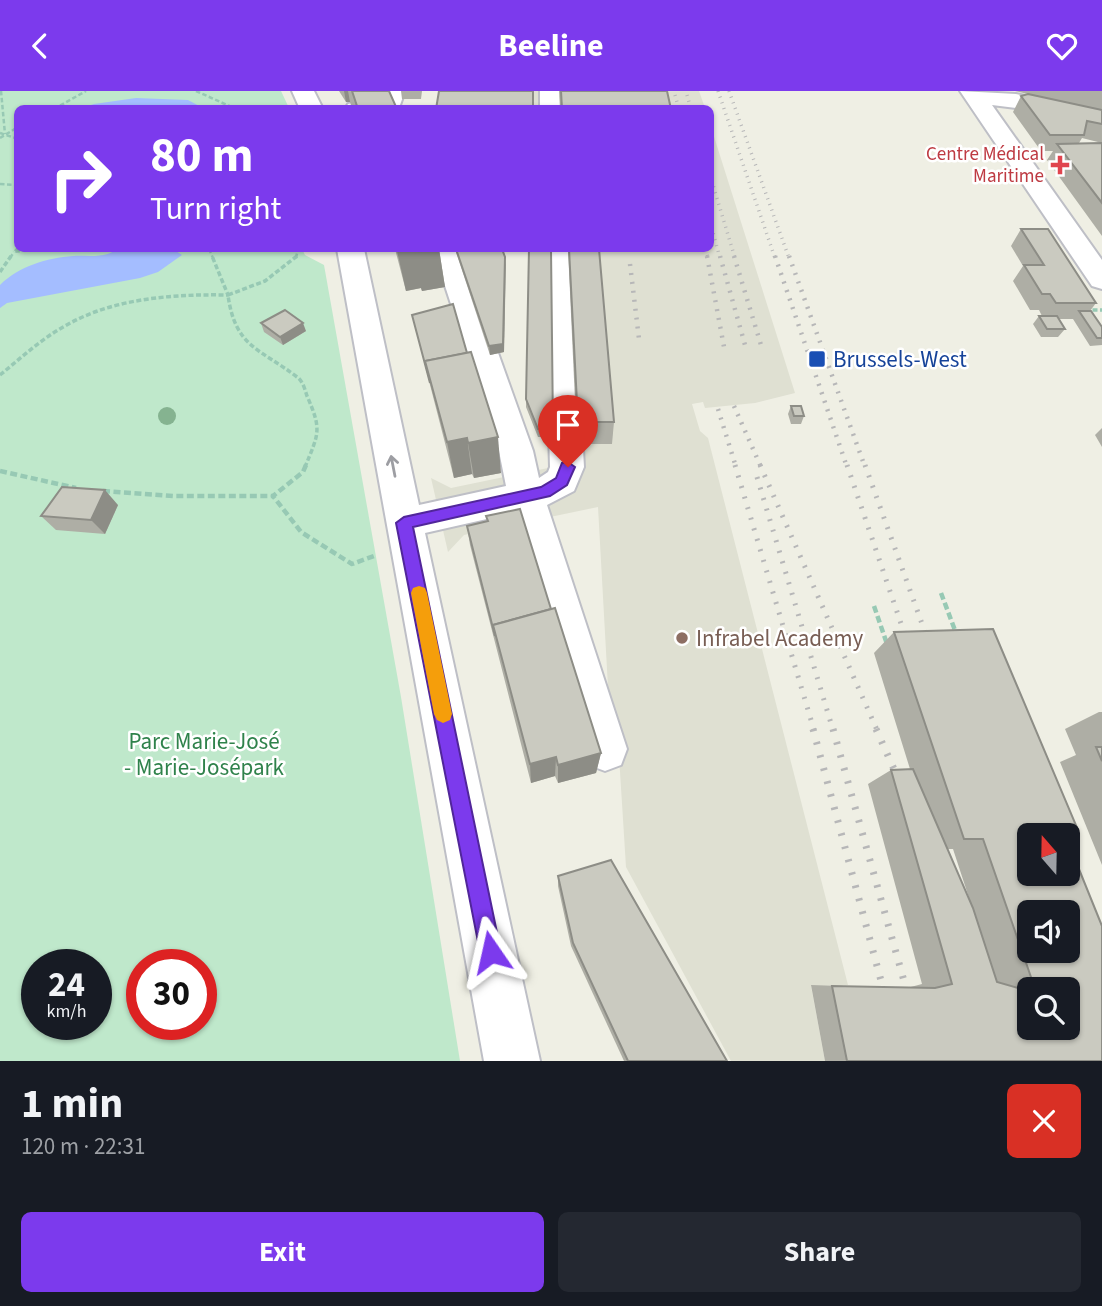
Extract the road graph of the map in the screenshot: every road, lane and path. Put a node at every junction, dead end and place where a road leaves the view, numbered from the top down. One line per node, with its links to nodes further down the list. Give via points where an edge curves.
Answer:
1 (1, 91): 12 (path)
2 (86, 91): 6 (path)
3 (195, 91): 7 (path)
4 (394, 91): 8 (street, via 392,100)
5 (973, 94): 9 (street); 22 (street)
6 (61, 105)
7 (227, 105)
8 (372, 105)
9 (1102, 120)
10 (14, 129): 12 (path)
11 (0, 133): 12 (path)
12 (5, 134): 13 (path); 14 (path)
13 (14, 137)
14 (0, 138)
15 (15, 252): 21 (path)
16 (210, 252): 23 (path)
17 (298, 252): 23 (path, via 290,265 254,287)
18 (351, 252): 32 (street, one-way to 18)
19 (448, 252): 31 (street, via 516,451)
20 (558, 252): 31 (street, via 568,467 562,481 545,492)
21 (0, 272)
22 (1102, 280)
23 (228, 295): 26 (path, via 164,298 90,315 42,340); 30 (path, via 231,319 238,329 271,362 300,379 319,423 303,472)
24 (1084, 310): 25 (path)
25 (1102, 310)
26 (0, 376)
27 (0, 471): 28 (path)
28 (82, 489)
29 (95, 490): 30 (path)
30 (273, 496): 33 (path, via 301,532 352,563)
31 (526, 496): 32 (street); 38 (street)
32 (404, 523): 39 (street)
33 (374, 555)
34 (941, 593): 36 (path)
35 (874, 606): 37 (path)
36 (958, 641)
37 (890, 654)
38 (605, 749)
39 (512, 1061)

